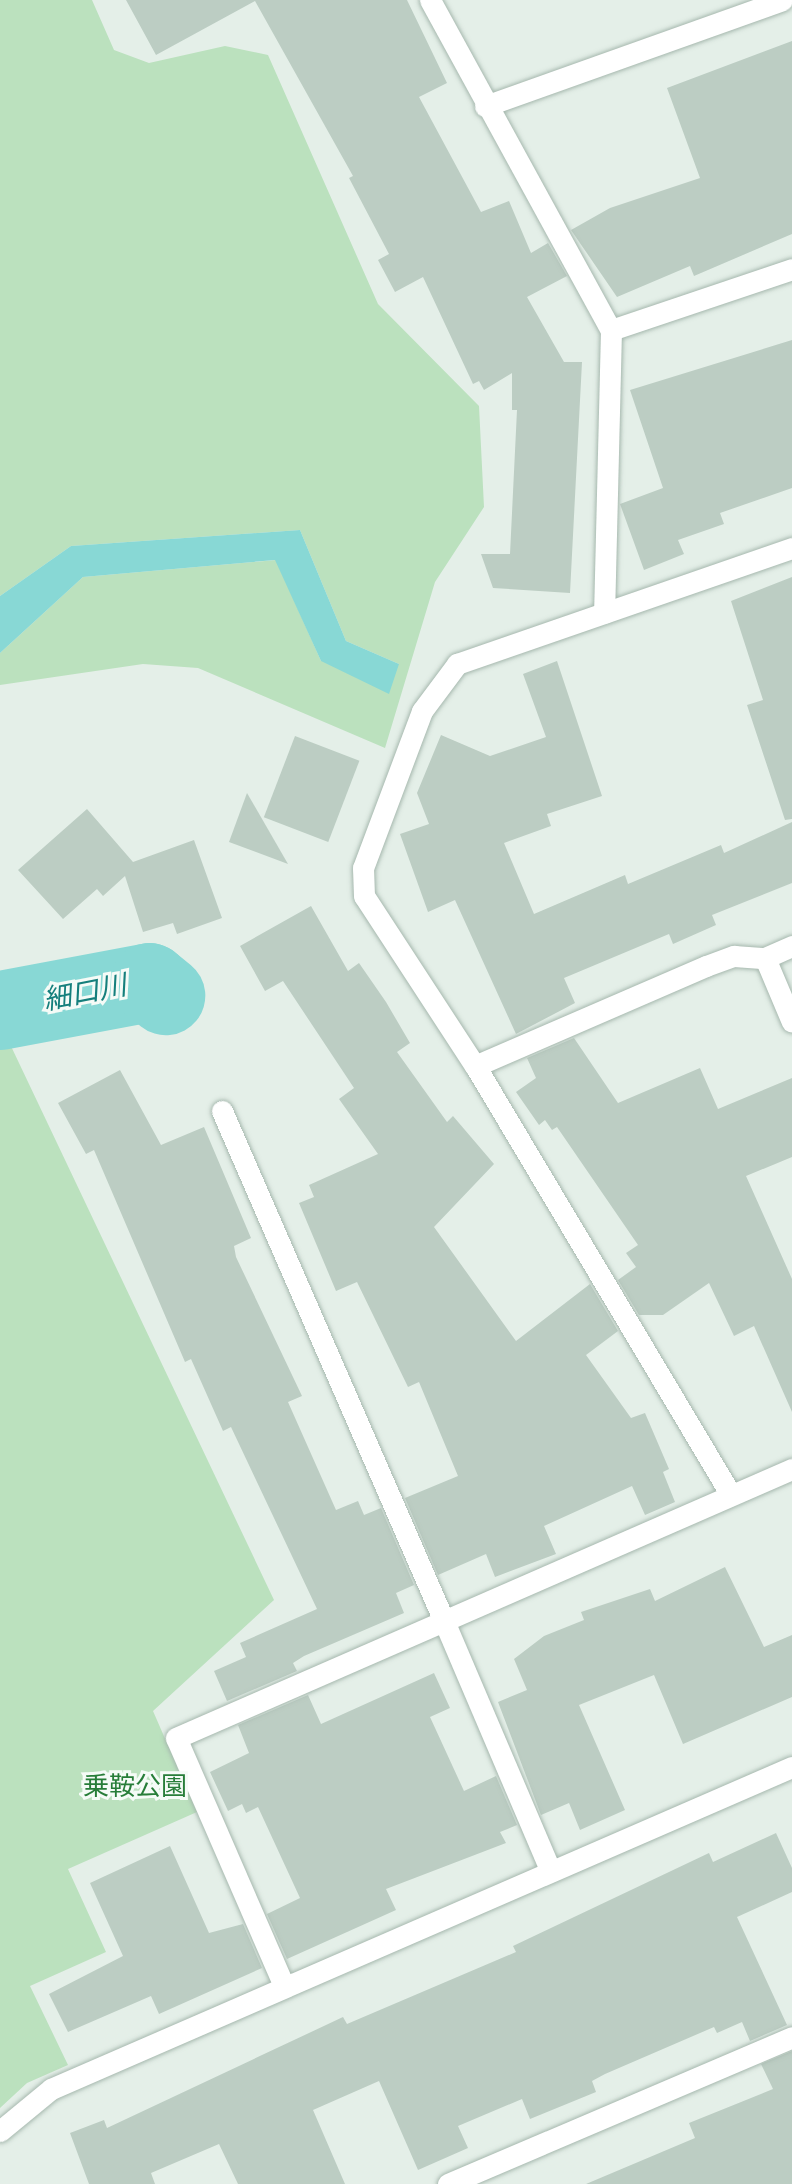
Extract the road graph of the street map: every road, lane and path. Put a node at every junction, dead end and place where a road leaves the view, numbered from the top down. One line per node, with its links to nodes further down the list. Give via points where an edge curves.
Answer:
1 (430, 0): 3 (street)
2 (782, 0): 3 (street)
3 (485, 106): 5 (street)
4 (792, 269): 5 (street)
5 (611, 330): 7 (street)
6 (792, 548): 7 (street)
7 (604, 613): 11 (street, via 486,650 439,681 363,868 364,896)
8 (792, 946): 9 (street)
9 (765, 958): 10 (street); 11 (street, via 734,956 706,966)
10 (792, 1022)
11 (475, 1066): 14 (street)
12 (222, 1111): 15 (street)
13 (792, 1469): 14 (street)
14 (732, 1495): 15 (street)
15 (444, 1621): 17 (street); 18 (street, via 176,1738)
16 (792, 1767): 17 (street)
17 (550, 1869): 18 (street)
18 (284, 1986): 20 (street, via 51,2089)
19 (792, 2037): 21 (street)
20 (0, 2131)
21 (449, 2184)

